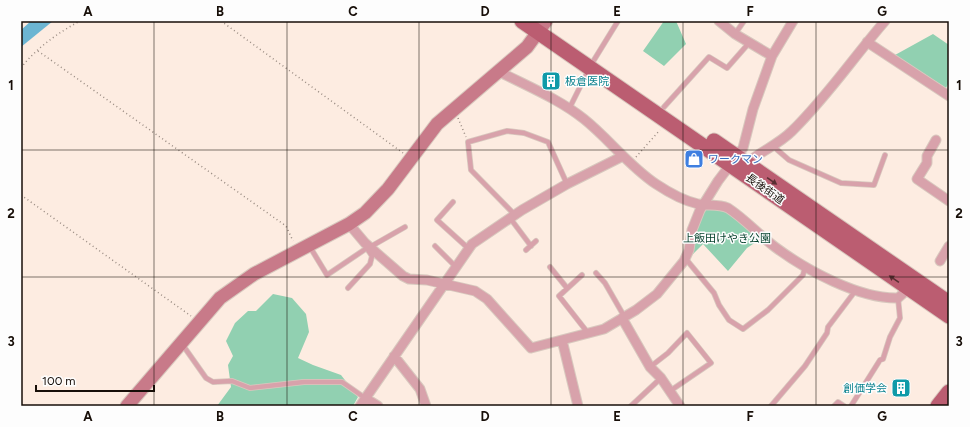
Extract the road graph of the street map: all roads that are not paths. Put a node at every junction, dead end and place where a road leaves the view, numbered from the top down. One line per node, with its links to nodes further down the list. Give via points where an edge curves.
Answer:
1 (522, 21): 7 (main road, 長後街道)
2 (618, 21): 12 (lane)
3 (718, 21): 8 (street)
4 (744, 21): 8 (lane)
5 (793, 21): 11 (street)
6 (885, 21): 9 (street)
7 (542, 25): 12 (main road, 長後街道); 13 (street, via 527,47)
8 (734, 34): 10 (street)
9 (867, 42): 14 (street); 18 (street, via 820,102)
10 (749, 43): 11 (street); 15 (lane, via 727,68 709,57)
11 (772, 56): 21 (street)
12 (592, 64): 15 (main road, 長後街道); 16 (lane); 21 (main road, 長後街道)
13 (498, 71): 16 (street); 27 (street, via 437,124 377,202)
14 (948, 94)
15 (664, 107): 21 (main road, 長後街道)
16 (569, 109): 20 (street, via 605,137)
17 (936, 140): 24 (street, via 917,179)
18 (774, 147): 19 (lane, via 788,160 842,183 874,185); 21 (street)
19 (885, 155)
20 (623, 156): 22 (street); 25 (street, via 656,184 697,204)
21 (738, 162): 25 (street, via 718,181); 48 (main road, 長後街道, one-way to 21); 49 (main road, 長後街道, one-way to 49)
22 (567, 184): 26 (street); 26 (lane, via 548,142 524,133 507,131 468,142 471,170)
23 (453, 202): 35 (lane, via 437,220)
24 (949, 202)
25 (703, 204): 37 (street, via 692,230); 39 (street, via 728,208 776,247)
26 (513, 217): 32 (lane); 35 (street, via 472,244)
27 (349, 224): 30 (street); 34 (street)
28 (406, 227): 30 (lane)
29 (536, 241): 32 (lane)
30 (367, 246): 34 (lane, via 327,275); 44 (street, via 409,279); 45 (lane, via 372,256 370,264)
31 (435, 246): 40 (lane)
32 (531, 246): 36 (lane)
33 (949, 246): 38 (street)
34 (304, 248): 54 (street, via 220,298)
35 (469, 249): 40 (street)
36 (526, 250)
37 (685, 258): 39 (lane, via 714,293 718,305 729,320 743,330 804,275); 51 (street, via 657,294)
38 (940, 261)
39 (805, 266): 47 (street)
40 (456, 267): 44 (street)
41 (550, 267): 46 (lane)
42 (596, 273): 51 (lane, via 605,283)
43 (582, 274): 46 (lane)
44 (444, 284): 53 (street, via 476,291 487,299 530,348); 55 (street)
45 (348, 288)
46 (567, 288): 52 (lane, via 559,296)
47 (856, 290): 48 (street, via 887,298); 67 (lane, via 828,327 827,333 805,366)
48 (903, 293): 50 (main road, 長後街道); 70 (lane, via 900,318 883,359)
49 (949, 303)
50 (949, 316)
51 (623, 317): 52 (street, via 604,329); 56 (street)
52 (588, 333): 53 (street)
53 (562, 340): 64 (street)
54 (181, 343): 60 (lane, via 206,378 213,382 232,381 250,388 304,382 342,382); 61 (street)
55 (394, 356): 60 (street); 63 (street, via 420,389)
56 (650, 367): 57 (street); 58 (lane, via 687,333 711,363)
57 (661, 378): 58 (street); 65 (lane)
58 (670, 390): 66 (street)
59 (949, 392): 71 (main road)
60 (363, 402): 62 (street)
61 (127, 406)
62 (378, 406)
63 (426, 406)
64 (578, 406)
65 (630, 406)
66 (680, 406)
67 (771, 406)
68 (834, 406): 69 (lane, via 838,402)
69 (844, 406)
70 (851, 406)
71 (938, 406)

